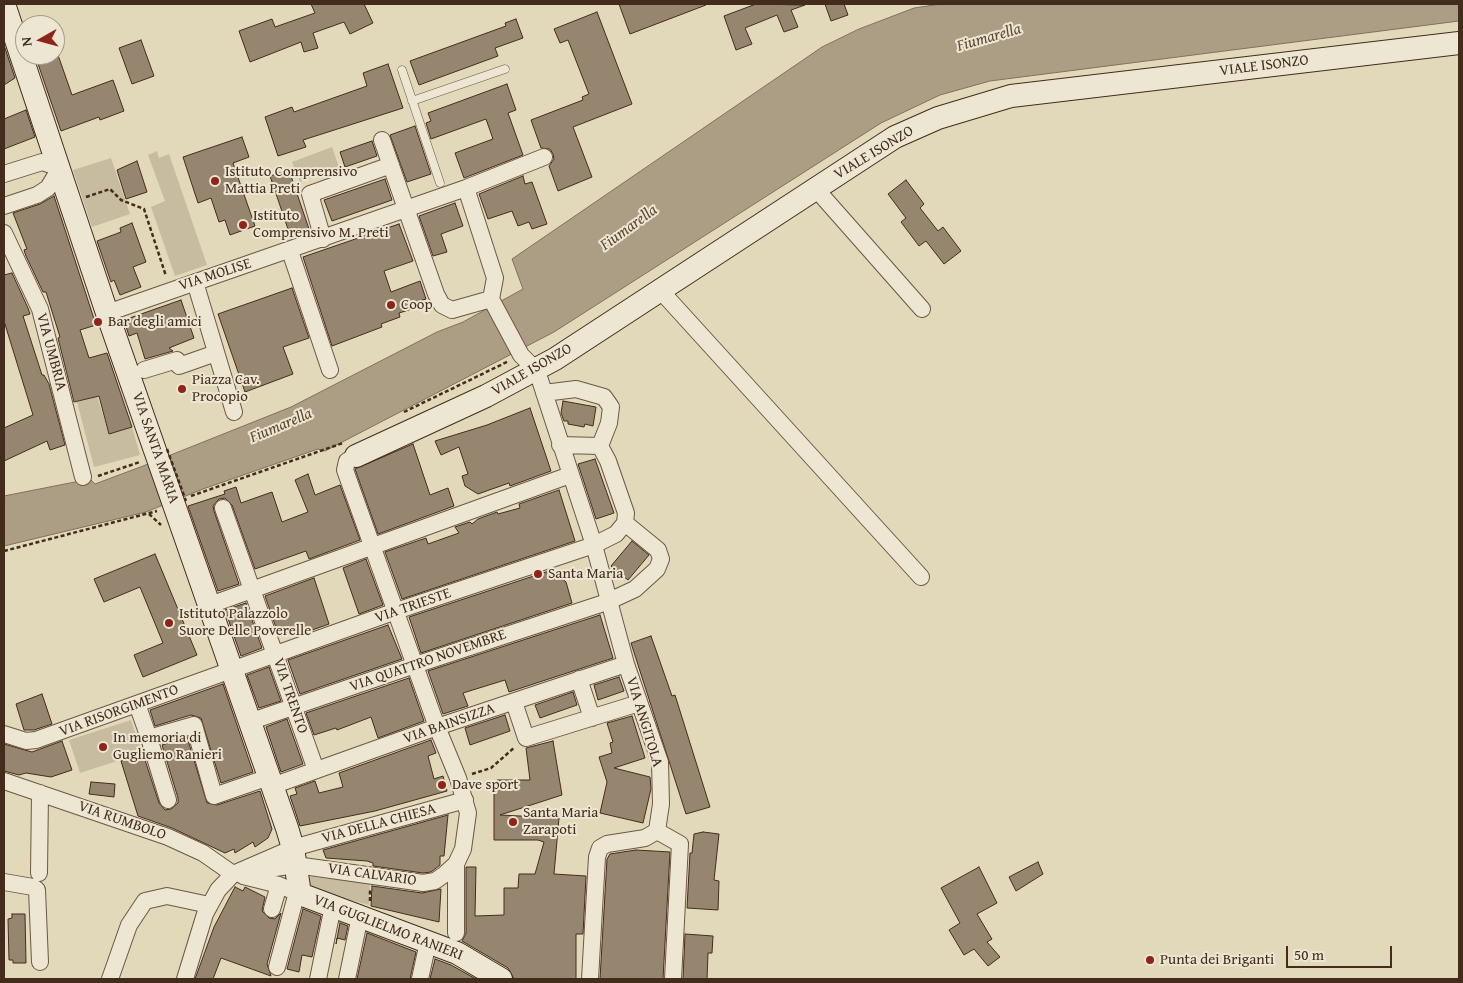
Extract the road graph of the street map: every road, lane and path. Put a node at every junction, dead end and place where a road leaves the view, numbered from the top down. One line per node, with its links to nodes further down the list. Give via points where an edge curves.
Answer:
1 (4, 4): 2 (street, VIA SANTA MARIA)
2 (10, 39): 10 (street, VIA SANTA MARIA)
3 (1459, 43): 14 (street, VIALE ISONZO, via 1011,96 938,118 895,137)
4 (505, 69): 6 (lane)
5 (402, 70): 6 (lane)
6 (412, 101): 13 (lane)
7 (382, 140): 9 (street)
8 (544, 157): 12 (street, VIA MOLISE)
9 (391, 165): 17 (street); 19 (street, via 310,194)
10 (60, 168): 11 (street, via 42,162); 16 (street, via 48,188); 26 (street, VIA SANTA MARIA)
11 (4, 174)
12 (466, 188): 13 (street, VIA MOLISE); 24 (street, via 495,278)
13 (442, 189): 17 (street, VIA MOLISE)
14 (816, 189): 23 (street, VIALE ISONZO); 25 (street)
15 (87, 197): 22 (path, via 110,189 121,200 144,209)
16 (4, 206)
17 (406, 209): 19 (street, VIA MOLISE); 24 (street, via 442,306 452,310)
18 (4, 233): 39 (street, VIA UMBRIA, via 40,309)
19 (323, 239): 20 (street, VIA MOLISE)
20 (290, 250): 21 (street, VIA MOLISE); 30 (street)
21 (195, 282): 22 (street, VIA MOLISE); 27 (street)
22 (171, 290): 26 (street, VIA MOLISE)
23 (660, 290): 28 (street, VIALE ISONZO); 47 (street)
24 (491, 298): 28 (street, VIA ANGITOLA)
25 (922, 309)
26 (107, 313): 37 (street, VIA SANTA MARIA)
27 (211, 355): 29 (street, via 179,366 177,360); 32 (street)
28 (528, 362): 31 (street, VIA ANGITOLA); 33 (path); 36 (street, VIALE ISONZO, via 486,396)
29 (144, 370)
30 (330, 370)
31 (544, 393): 34 (street, VIA ANGITOLA); 35 (street, via 576,389 604,397 611,406)
32 (234, 412)
33 (400, 414)
34 (560, 446): 35 (street); 38 (street, VIA ANGITOLA)
35 (600, 446): 43 (street, via 626,513)
36 (352, 448): 40 (path, via 319,450); 45 (street, via 345,470)
37 (161, 454): 39 (path, via 92,478); 40 (street, VIA SANTA MARIA); 40 (path, bridge)
38 (570, 475): 44 (street, VIA ANGITOLA); 45 (street)
39 (83, 477)
40 (182, 501): 50 (street, VIA SANTA MARIA)
41 (224, 508): 48 (street, VIA TRENTO)
42 (149, 514): 46 (path)
43 (625, 523): 44 (street, VIA TRIESTE, via 616,534); 49 (street, VIA QUATTRO NOVEMBRE, via 658,550 661,559 657,569 635,589)
44 (594, 545): 49 (street, VIA ANGITOLA); 51 (street, VIA TRIESTE)
45 (373, 548): 48 (street); 51 (street)
46 (4, 551)
47 (921, 577)
48 (253, 590): 50 (street); 52 (street, VIA TRENTO)
49 (608, 602): 53 (street, VIA ANGITOLA); 54 (street, VIA QUATTRO NOVEMBRE)
50 (210, 605): 55 (street, VIA SANTA MARIA)
51 (396, 611): 52 (street, VIA TRIESTE); 54 (street)
52 (275, 654): 55 (street, VIA TRIESTE); 60 (street, VIA TRENTO)
53 (626, 664): 56 (street, VIA BAINSIZZA); 58 (street, VIA ANGITOLA)
54 (415, 665): 60 (street, VIA QUATTRO NOVEMBRE); 63 (street)
55 (232, 669): 59 (street, VIA RISORGIMENTO); 62 (street, VIA SANTA MARIA)
56 (579, 679): 57 (street, VIA BAINSIZZA); 61 (street)
57 (514, 702): 63 (street, VIA BAINSIZZA); 66 (street)
58 (639, 702): 61 (street); 74 (street, VIA ANGITOLA, via 660,762 661,804)
59 (137, 704): 64 (street, VIA RISORGIMENTO, via 36,740 26,741); 65 (street)
60 (294, 707): 62 (street, VIA QUATTRO NOVEMBRE); 67 (street, VIA TRENTO)
61 (592, 718): 66 (street)
62 (249, 722): 70 (street, VIA SANTA MARIA)
63 (437, 727): 67 (street, VIA BAINSIZZA); 73 (street)
64 (4, 734)
65 (149, 738): 70 (street, VIA BAINSIZZA, via 194,725 214,796); 72 (street)
66 (526, 738): 68 (path, via 490,768)
67 (316, 770): 70 (street, VIA BAINSIZZA)
68 (470, 774)
69 (4, 781): 71 (street, VIA RUMBOLO)
70 (270, 781): 75 (street, VIA SANTA MARIA)
71 (40, 793): 77 (street); 78 (street, VIA RUMBOLO, via 168,837 203,853)
72 (168, 800)
73 (465, 800): 75 (street, VIA DELLA CHIESA); 76 (street, via 468,813)
74 (657, 831): 96 (street, via 645,838 600,848); 97 (street, via 680,844)
75 (294, 856): 76 (street, VIA CALVARIO, via 423,883 435,881); 78 (street); 81 (street, VIA SANTA MARIA)
76 (460, 856): 87 (street)
77 (39, 873)
78 (233, 874): 80 (street, VIA RUMBOLO); 82 (street)
79 (4, 882): 88 (street, via 37,890)
80 (279, 885): 81 (street, VIA RUMBOLO); 84 (street)
81 (298, 893): 83 (street, VIA GUGLIELMO RANIERI); 89 (street)
82 (209, 905): 90 (street, via 167,896 145,901 129,925); 91 (street)
83 (333, 906): 85 (street, VIA GUGLIELMO RANIERI); 92 (street)
84 (272, 909)
85 (360, 916): 86 (street, VIA GUGLIELMO RANIERI); 93 (street)
86 (428, 942): 87 (street, VIA GUGLIELMO RANIERI); 94 (street)
87 (454, 943): 95 (street, VIA GUGLIELMO RANIERI)
88 (40, 962)
89 (277, 967)
90 (110, 979)
91 (185, 979)
92 (318, 979)
93 (347, 979)
94 (420, 979)
95 (501, 979)
96 (590, 979)
97 (674, 979)

